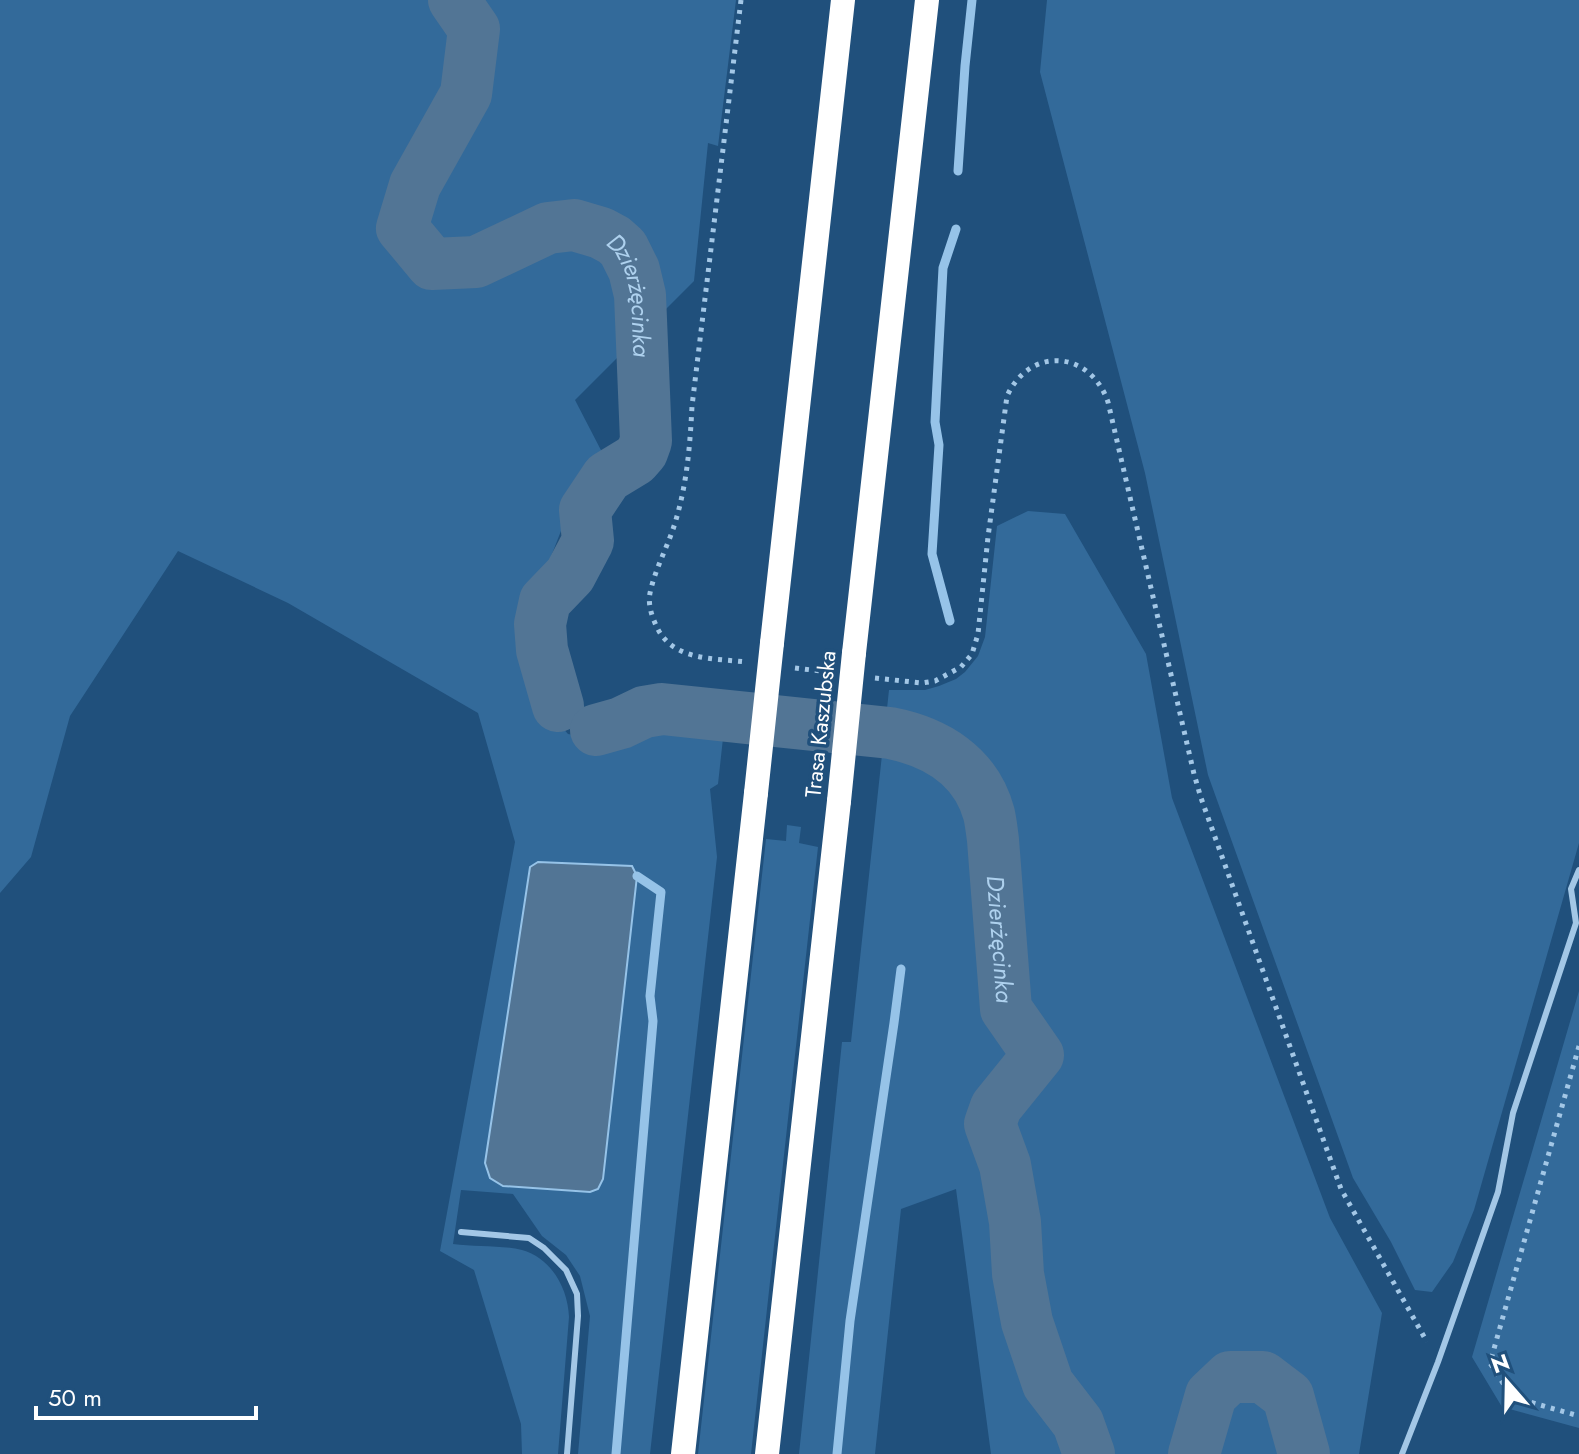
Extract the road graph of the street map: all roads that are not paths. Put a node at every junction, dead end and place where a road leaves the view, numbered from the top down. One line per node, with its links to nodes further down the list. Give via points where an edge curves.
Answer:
1 (843, 0): 6 (highway, bridge)
2 (927, 0): 7 (highway, Trasa Kaszubska, bridge)
3 (1579, 870): 8 (lane, via 1571,889 1576,923 1513,1113 1498,1192)
4 (461, 1232): 5 (lane, via 529,1238 566,1270 577,1294 578,1316)
5 (567, 1454)
6 (683, 1454)
7 (767, 1454)
8 (1402, 1454)

